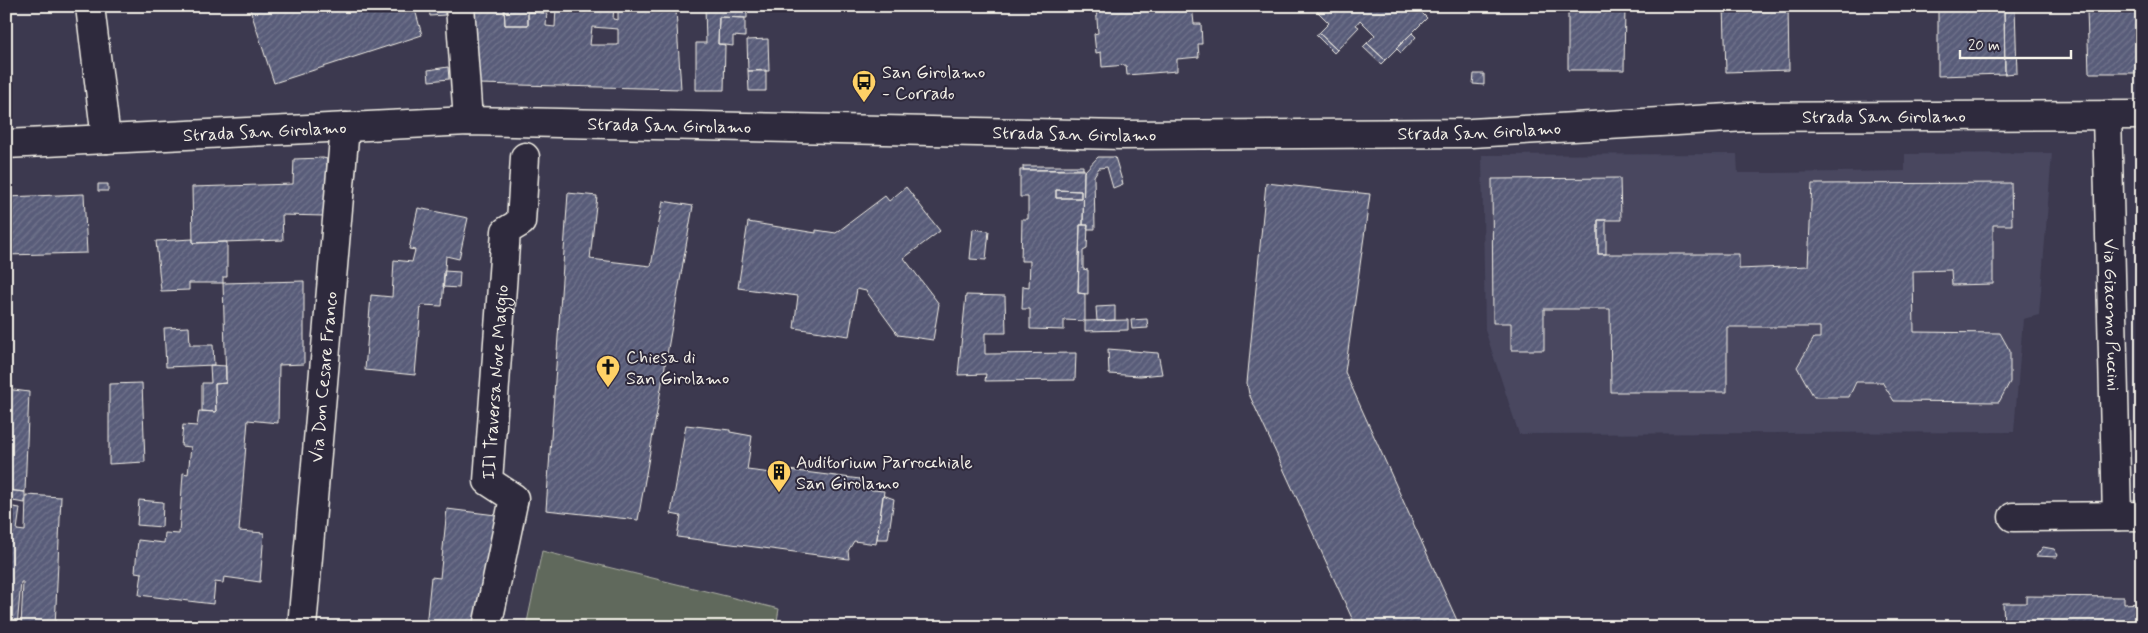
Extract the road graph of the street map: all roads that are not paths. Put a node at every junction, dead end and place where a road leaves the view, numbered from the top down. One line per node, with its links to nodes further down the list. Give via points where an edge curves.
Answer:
1 (90, 6): 7 (street)
2 (460, 6): 5 (street)
3 (2107, 115): 4 (street, Strada San Girolamo); 5 (street, Strada San Girolamo, via 1746,117 1471,133 1132,135); 10 (street, Via Giacomo Puccini)
4 (2142, 115)
5 (468, 121): 6 (street, Strada San Girolamo)
6 (345, 127): 7 (street, Strada San Girolamo); 12 (street, Via Don Cesare Franco)
7 (106, 139): 8 (street, Strada San Girolamo)
8 (6, 144)
9 (525, 157): 13 (street, III Traversa Nove Maggio, via 521,222 506,231 488,481 514,498)
10 (2129, 516): 11 (street)
11 (2013, 517)
12 (302, 627)
13 (487, 627)

